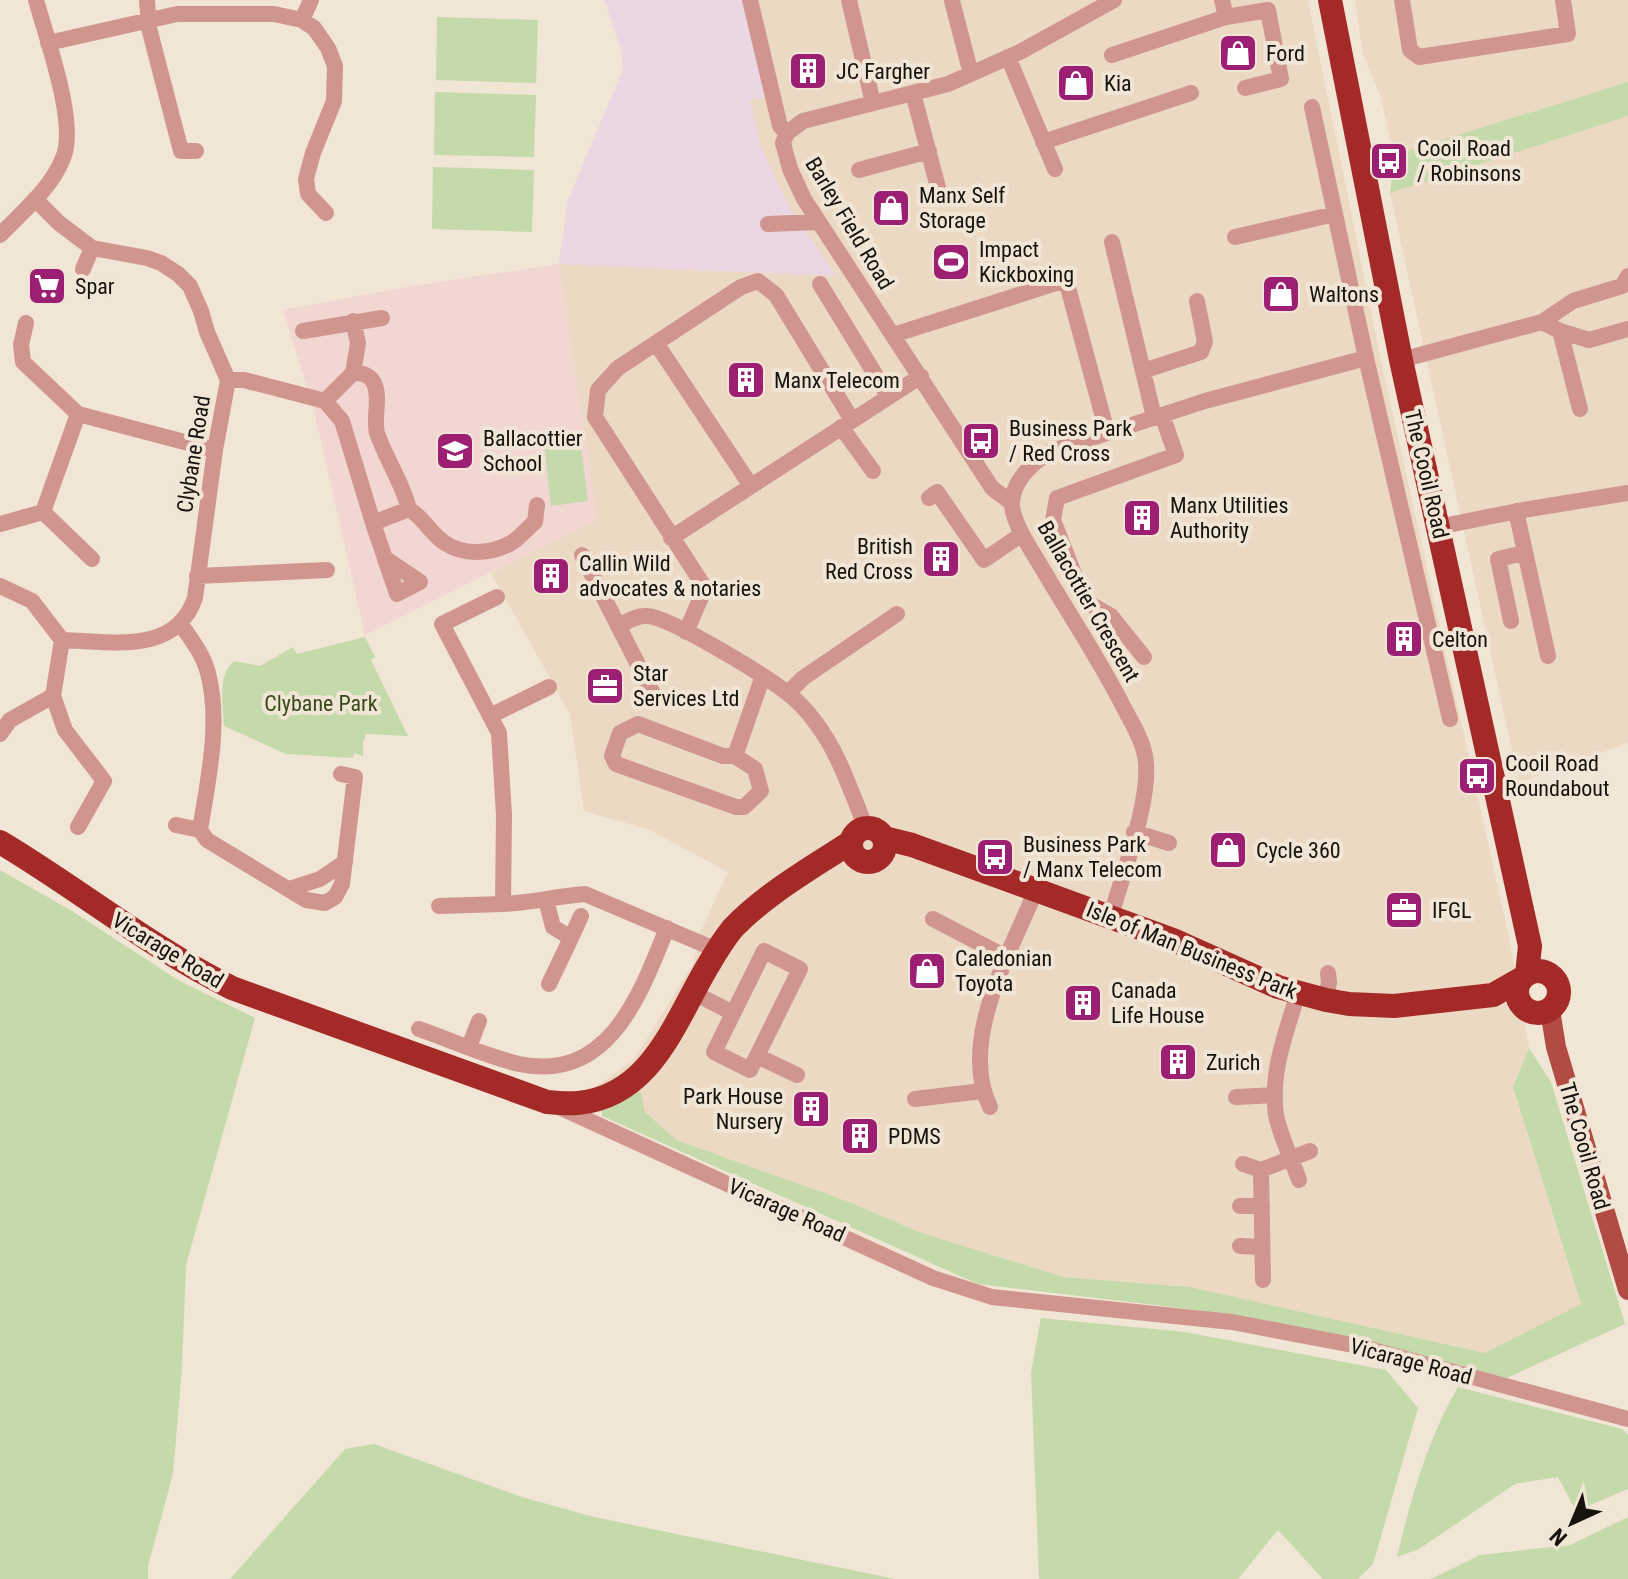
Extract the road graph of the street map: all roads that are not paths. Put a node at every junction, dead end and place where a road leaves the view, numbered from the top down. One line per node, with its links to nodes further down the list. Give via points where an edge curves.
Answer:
1 (36, 0): 15 (street)
2 (147, 0): 13 (street)
3 (311, 0): 14 (street)
4 (750, 0): 24 (street, Barley Field Road, via 780,126)
5 (849, 0): 22 (street)
6 (1113, 0): 17 (street)
7 (1222, 0): 12 (street)
8 (1330, 0): 54 (highway, The Cooil Road)
9 (1402, 0): 10 (street, via 1410,50 1419,57 1568,34)
10 (1563, 0)
11 (952, 1): 18 (street)
12 (1226, 17): 16 (street); 19 (street, via 1268,10 1281,79)
13 (148, 20): 14 (street, via 177,14 274,14); 15 (street); 27 (street)
14 (302, 20): 32 (street, via 314,28 335,66 334,101 306,179 308,194)
15 (48, 43): 31 (street, via 67,145)
16 (1112, 55)
17 (1008, 57): 18 (street); 25 (street)
18 (971, 74): 20 (street)
19 (1245, 88)
20 (913, 93): 22 (street); 26 (street)
21 (1191, 93): 25 (street)
22 (873, 103): 24 (street, via 803,121)
23 (1312, 107): 33 (street)
24 (787, 133): 34 (street, Barley Field Road, via 783,143 790,169)
25 (1043, 142): 28 (street)
26 (929, 151): 29 (street); 30 (street)
27 (183, 153)
28 (1055, 169)
29 (859, 170)
30 (940, 195)
31 (35, 199): 36 (street); 39 (street, Clybane Road)
32 (326, 213)
33 (1335, 214): 37 (street); 53 (street)
34 (818, 222): 35 (street); 51 (street, Barley Field Road)
35 (768, 224)
36 (0, 235)
37 (1235, 237)
38 (1112, 242): 55 (street)
39 (92, 248): 40 (street); 58 (street, Clybane Road, via 147,258 178,274 190,286)
40 (83, 269)
41 (1626, 282): 46 (street, via 1573,301)
42 (820, 284): 59 (street)
43 (1197, 301): 55 (street, via 1205,342 1201,352)
44 (382, 318): 45 (street)
45 (353, 321): 49 (street); 56 (street, via 358,343)
46 (1542, 322): 50 (street); 54 (street)
47 (26, 323): 62 (street, via 23,362)
48 (1628, 329): 50 (street, via 1589,340)
49 (303, 331)
50 (1560, 331): 61 (street)
51 (893, 335): 57 (street, Barley Field Road); 65 (street, via 1066,280)
52 (656, 343): 64 (street, via 758,281 776,295); 68 (street); 80 (street, via 618,368 598,390 595,417)
53 (1366, 358): 63 (street, Ballacottier Crescent); 103 (street)
54 (1401, 360): 78 (highway, The Cooil Road)
55 (1143, 371): 63 (street)
56 (353, 373): 60 (street); 72 (street, via 373,380 376,430)
57 (921, 376): 59 (street); 71 (street, Barley Field Road, via 992,488)
58 (228, 380): 60 (street); 66 (street, Clybane Road)
59 (889, 397): 64 (street)
60 (325, 401): 76 (street, via 342,421)
61 (1580, 409)
62 (78, 414): 66 (street); 74 (street)
63 (1158, 416): 65 (street, Ballacottier Crescent); 96 (street, via 1176,455 1057,498 1053,520 1083,597 1111,616)
64 (846, 423): 67 (street); 68 (street)
65 (1107, 432): 71 (street, Ballacottier Crescent, via 1039,458 1018,484)
66 (215, 450): 86 (street, Clybane Road)
67 (873, 471)
68 (751, 486): 80 (street)
69 (1628, 493): 73 (street)
70 (929, 498): 79 (street, via 937,492 984,560)
71 (1012, 503): 79 (street, Ballacottier Crescent)
72 (409, 509): 75 (street, via 446,544 466,552 511,543); 76 (street)
73 (1516, 511): 78 (street); 81 (street)
74 (43, 512): 77 (street); 83 (street)
75 (539, 519)
76 (373, 523): 84 (street)
77 (0, 524)
78 (1438, 527): 130 (highway, The Cooil Road, via 1530,946)
79 (1022, 534): 110 (street, Ballacottier Crescent, via 1140,739 1147,776)
80 (671, 538): 93 (street, via 705,588)
81 (1524, 553): 90 (street, via 1498,559); 95 (street)
82 (582, 555): 92 (street)
83 (92, 559)
84 (386, 559)
85 (327, 570): 86 (street)
86 (197, 576): 91 (street, Clybane Road, via 195,598)
87 (0, 586): 94 (street, via 32,601)
88 (497, 597): 102 (street, via 442,624)
89 (897, 614): 100 (street)
90 (1511, 621)
91 (180, 623): 94 (street, via 143,642); 109 (street, via 208,672 212,702 210,767)
92 (618, 626): 93 (street, via 650,615); 99 (street)
93 (686, 632): 97 (street)
94 (62, 640): 101 (street)
95 (1548, 656)
96 (1144, 657)
97 (763, 676): 100 (street); 105 (street)
98 (549, 687): 102 (street)
99 (652, 692)
100 (788, 693): 111 (street, via 814,721 842,766)
101 (53, 696): 104 (street, via 10,720); 108 (street, via 65,730 104,781)
102 (490, 716): 118 (street, via 499,733)
103 (1450, 719)
104 (0, 734)
105 (735, 756): 105 (street, via 638,724 620,733 612,756 616,764 744,807 761,791 755,769)
106 (341, 774): 114 (street, via 355,777)
107 (176, 825): 109 (street)
108 (78, 827)
109 (200, 830): 115 (street, via 207,840)
110 (1134, 832): 113 (street); 121 (street, Ballacottier Crescent)
111 (860, 838): 116 (highway, Isle of Man Business Park, via 912,845); 125 (highway, Isle of Man Business Park, via 794,878 731,930)
112 (0, 842): 143 (highway, Vicarage Road, via 144,939 232,988)
113 (1169, 843)
114 (345, 862): 115 (street, via 320,879); 115 (street, via 339,891 325,903 313,903)
115 (289, 889)
116 (1036, 890): 121 (highway, Isle of Man Business Park); 126 (street)
117 (546, 900): 118 (street); 123 (street, via 585,894); 124 (street, via 553,927)
118 (503, 904): 119 (street)
119 (439, 906)
120 (581, 916): 124 (street)
121 (1111, 916): 131 (highway, Isle of Man Business Park)
122 (933, 919): 126 (street)
123 (667, 928): 125 (street); 136 (street, via 623,1022 591,1054 549,1066 519,1064)
124 (571, 938): 128 (street)
125 (717, 950): 129 (highway, Isle of Man Business Park)
126 (1008, 958): 139 (street, via 978,1049)
127 (1328, 973): 132 (street)
128 (549, 984)
129 (692, 992): 133 (street); 143 (highway, Isle of Man Business Park, via 665,1047 639,1076 607,1096 579,1103)
130 (1533, 992): 132 (highway, Isle of Man Business Park, via 1394,1006); 155 (main road, The Cooil Road, via 1556,1047)
131 (1298, 993): 132 (highway, Isle of Man Business Park); 140 (street, via 1277,1061)
132 (1326, 1000)
133 (733, 1013): 137 (street, via 714,1052 750,1070); 137 (street, via 764,951 800,969)
134 (479, 1021): 136 (street)
135 (419, 1029): 136 (street)
136 (469, 1047)
137 (757, 1056): 138 (street)
138 (797, 1075)
139 (982, 1091): 142 (street); 144 (street)
140 (1275, 1095): 141 (street); 146 (street, via 1276,1118)
141 (1236, 1097)
142 (915, 1099)
143 (547, 1102): 156 (street, Vicarage Road, via 933,1278 992,1297 1232,1322 1344,1344)
144 (990, 1107)
145 (1310, 1151): 146 (street)
146 (1291, 1158): 148 (street); 149 (street)
147 (1243, 1164): 148 (street)
148 (1261, 1170): 151 (street)
149 (1299, 1180)
150 (1240, 1206): 151 (street)
151 (1262, 1206): 153 (street)
152 (1240, 1246): 153 (street)
153 (1262, 1247): 154 (street)
154 (1263, 1280)
155 (1628, 1290)
156 (1628, 1419)

